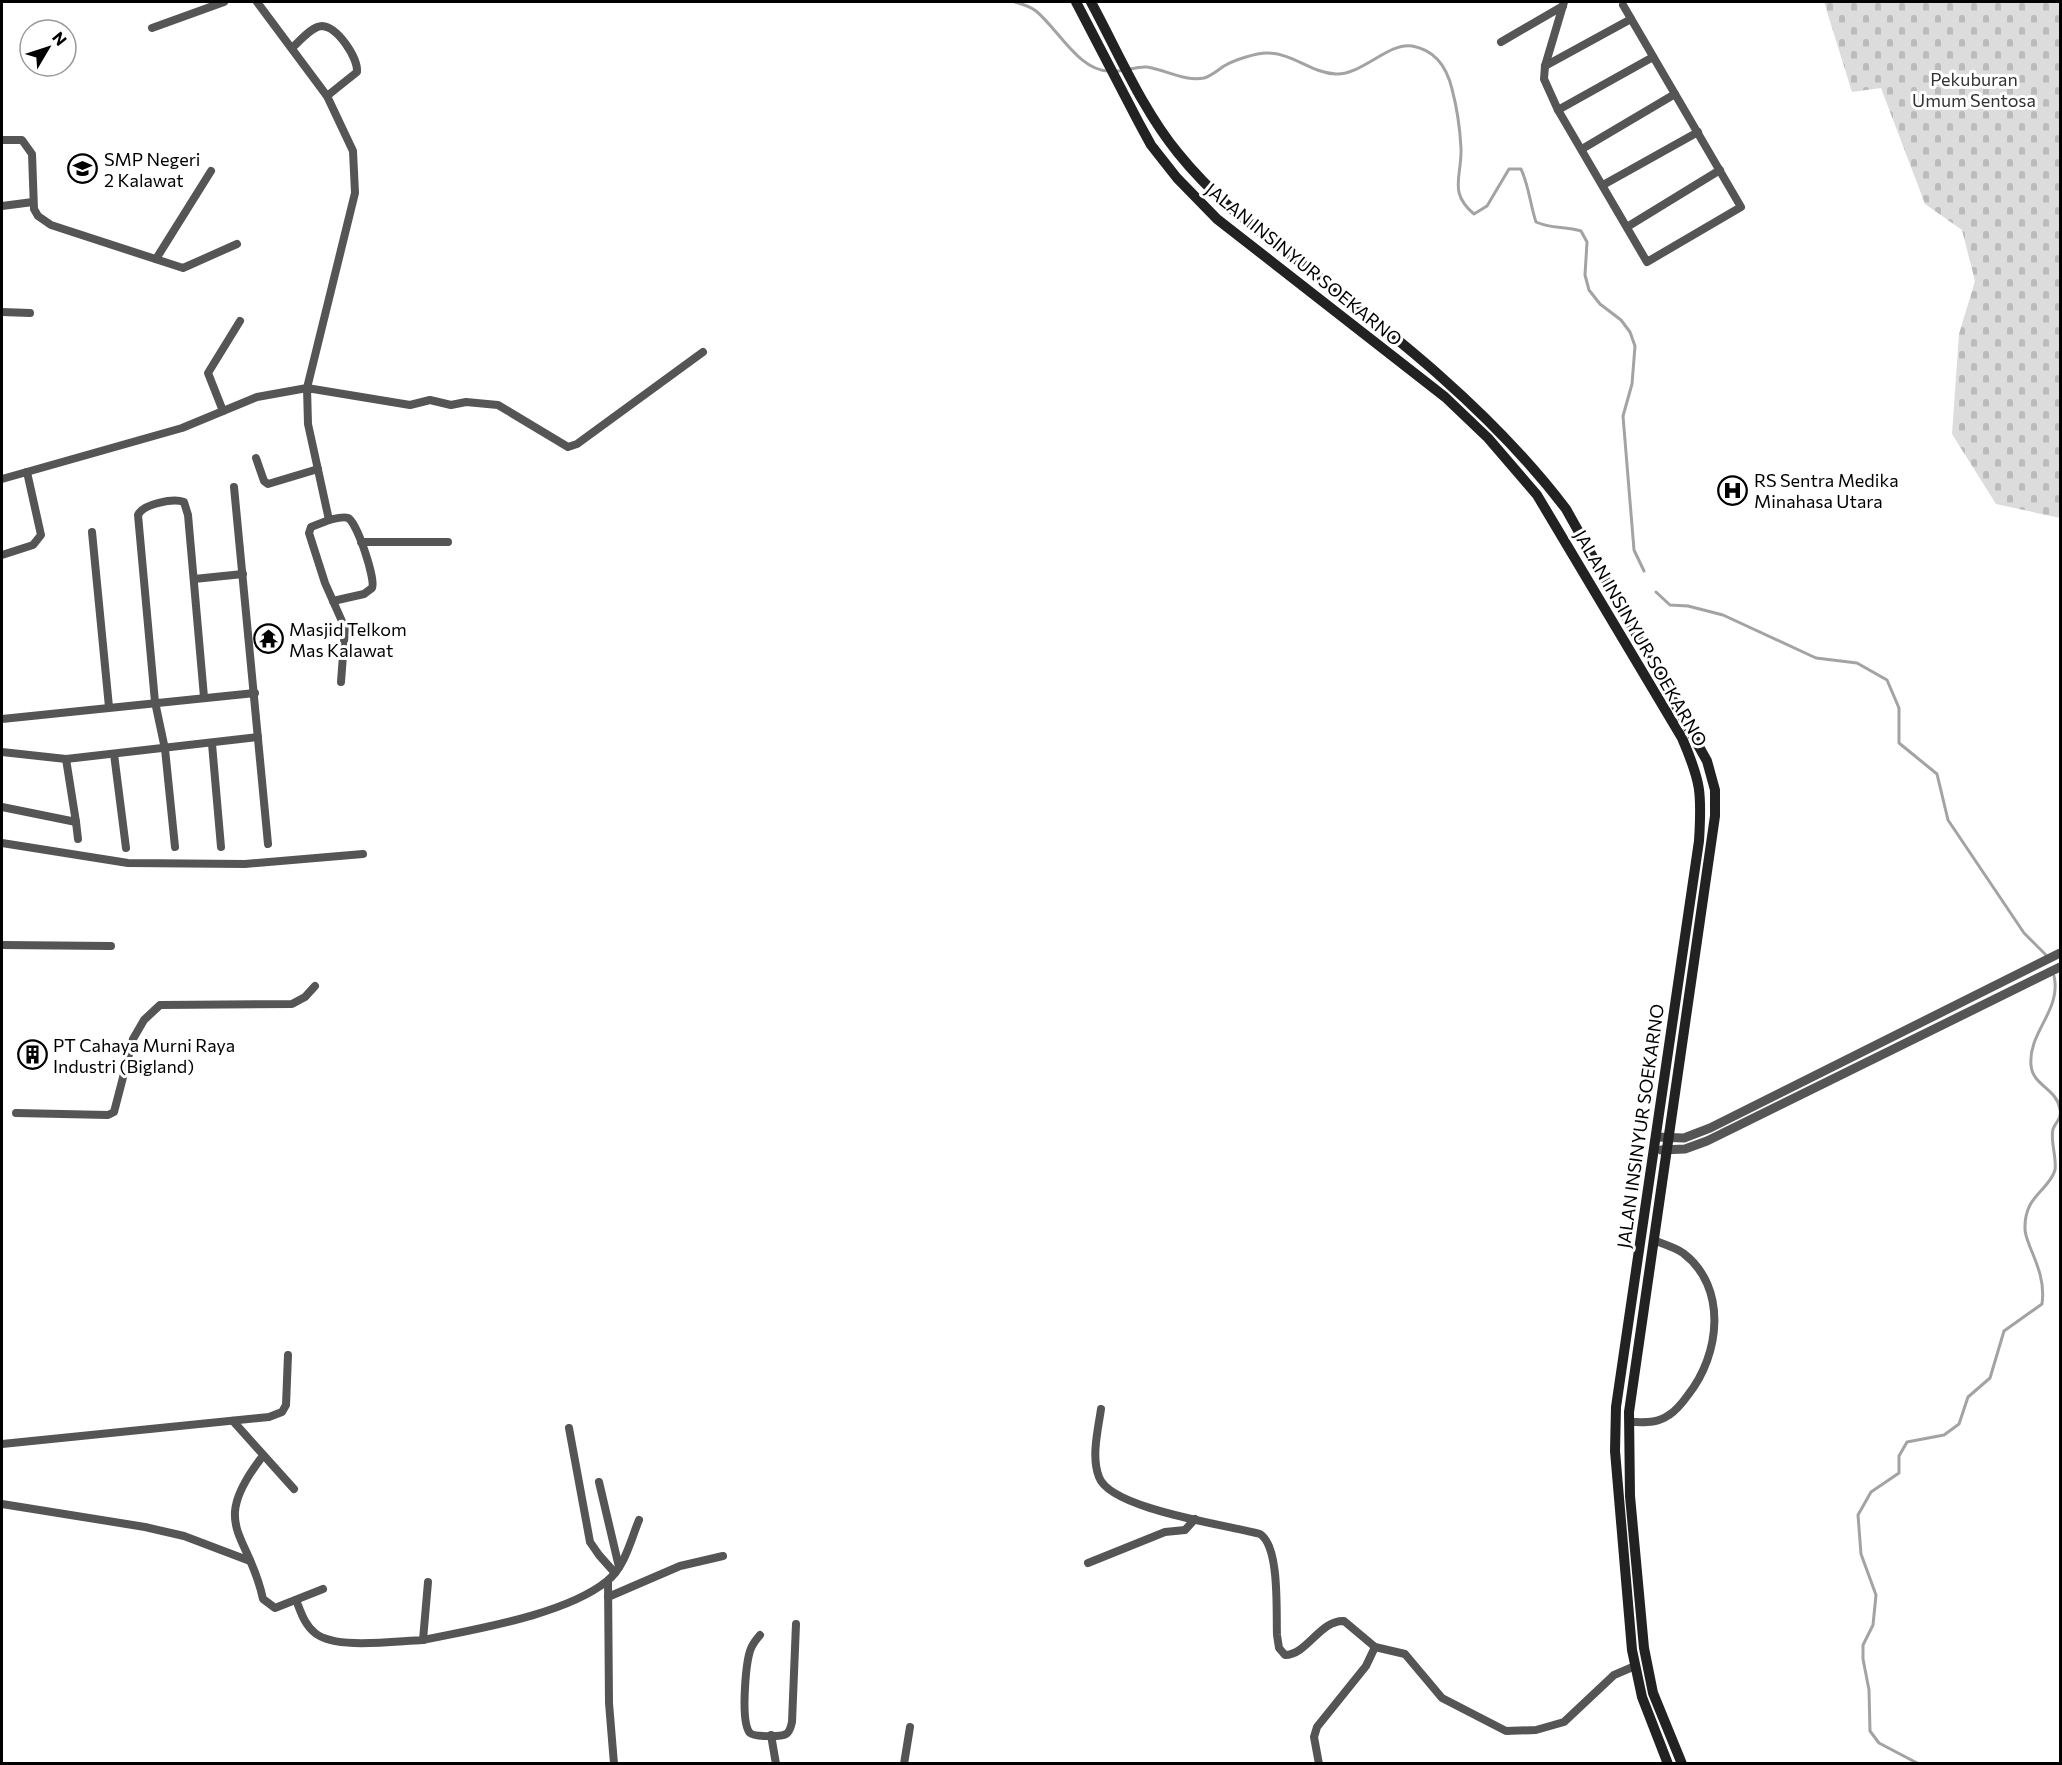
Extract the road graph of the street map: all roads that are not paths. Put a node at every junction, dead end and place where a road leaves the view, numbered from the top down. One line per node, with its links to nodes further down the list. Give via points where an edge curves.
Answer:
1 (224, 2): 8 (street)
2 (257, 2): 10 (street)
3 (1076, 2): 13 (main road, JALAN INSINYUR SOEKARNO)
4 (1091, 2): 11 (main road, JALAN INSINYUR SOEKARNO)
5 (1564, 4): 9 (street); 14 (street)
6 (1623, 5): 7 (street)
7 (1631, 19): 12 (street); 14 (street)
8 (152, 28)
9 (1501, 42)
10 (292, 48): 16 (street); 16 (street, via 322,26 334,31 355,56 357,72)
11 (1118, 51): 13 (main road); 44 (main road, JALAN INSINYUR SOEKARNO, via 1177,152 1204,182 1232,209 1451,383 1489,419 1559,498)
12 (1653, 57): 15 (street); 17 (street)
13 (1105, 59): 45 (main road, JALAN INSINYUR SOEKARNO, via 1151,145 1196,199 1471,420 1537,495)
14 (1545, 66): 17 (street, via 1544,79)
15 (1675, 94): 18 (street); 20 (street)
16 (327, 96): 33 (street, via 353,151 354,194)
17 (1558, 110): 20 (street)
18 (1698, 132): 21 (street); 23 (street)
19 (2, 140): 24 (street, via 22,140 30,149)
20 (1582, 150): 23 (street)
21 (1720, 170): 26 (street); 26 (street, via 1741,205 1739,208 1647,262)
22 (211, 171): 28 (street)
23 (1603, 185): 26 (street)
24 (33, 202): 25 (street); 28 (street, via 36,214 51,225)
25 (2, 206)
26 (1627, 226)
27 (237, 244): 28 (street, via 183,267)
28 (156, 259)
29 (2, 312): 30 (street)
30 (30, 313)
31 (240, 321): 34 (street, via 208,373)
32 (703, 352): 33 (street, via 568,447 498,405 451,405 430,400 410,405)
33 (307, 388): 34 (street, via 257,398); 36 (street, via 308,424)
34 (223, 411): 37 (street, via 182,428)
35 (256, 458): 36 (street, via 268,484)
36 (318, 469): 40 (street)
37 (27, 472): 38 (street); 46 (street, via 41,535 33,546)
38 (2, 479)
39 (234, 487): 47 (street)
40 (329, 520): 42 (street, via 348,518); 49 (street, via 311,526 309,533)
41 (92, 532): 54 (street)
42 (361, 542): 43 (street); 49 (street, via 374,584 363,594)
43 (448, 542)
44 (1587, 546): 45 (main road); 80 (main road, JALAN INSINYUR SOEKARNO, via 1688,723 1707,761 1715,790 1711,847)
45 (1574, 554): 79 (main road, JALAN INSINYUR SOEKARNO, via 1682,738 1696,771 1701,796 1699,841)
46 (2, 555)
47 (243, 574): 48 (street); 51 (street)
48 (194, 579): 52 (street); 53 (street, via 184,502 140,510)
49 (333, 601): 50 (street, via 345,633)
50 (341, 682)
51 (255, 693): 52 (street); 56 (street)
52 (204, 697): 53 (street)
53 (154, 702): 54 (street); 58 (street)
54 (109, 707): 55 (street)
55 (2, 719)
56 (258, 737): 57 (street); 66 (street)
57 (212, 744): 58 (street); 68 (street)
58 (165, 748): 60 (street); 67 (street)
59 (2, 752): 61 (street)
60 (114, 754): 61 (street); 69 (street)
61 (66, 759): 63 (street)
62 (2, 807): 63 (street)
63 (76, 822): 64 (street)
64 (78, 839)
65 (2, 843): 70 (street, via 128,863 217,865)
66 (268, 844)
67 (175, 847)
68 (221, 847)
69 (126, 848)
70 (363, 854)
71 (2, 945): 72 (street)
72 (111, 946)
73 (2061, 953): 74 (street)
74 (2038, 964): 76 (street); 80 (street, via 1710,1128)
75 (2061, 967): 76 (street)
76 (2044, 975): 80 (street, via 1707,1141 1685,1149)
77 (315, 986): 78 (street, via 292,1004 160,1005 144,1020 133,1039 114,1112)
78 (16, 1113)
79 (1655, 1143): 80 (street); 107 (main road, JALAN INSINYUR SOEKARNO, via 1616,1407 1618,1499)
80 (1667, 1145): 81 (main road, JALAN INSINYUR SOEKARNO)
81 (1653, 1240): 85 (main road, JALAN INSINYUR SOEKARNO); 85 (street, via 1684,1254 1702,1274 1712,1295 1714,1339 1697,1384 1674,1412 1652,1422)
82 (288, 1355): 84 (street, via 285,1409 269,1417)
83 (1101, 1409): 92 (street, via 1096,1466 1105,1488 1118,1498)
84 (233, 1421): 87 (street); 88 (street)
85 (1629, 1422): 115 (main road, JALAN INSINYUR SOEKARNO, via 1630,1496 1644,1648 1653,1693)
86 (569, 1428): 97 (street, via 590,1542 598,1556)
87 (2, 1444)
88 (262, 1458): 90 (street); 95 (street, via 244,1482 236,1510 236,1532)
89 (599, 1482): 97 (street)
90 (294, 1489)
91 (2, 1504): 95 (street, via 145,1527 184,1536)
92 (1195, 1519): 96 (street, via 1185,1530 1165,1532); 106 (street, via 1260,1534 1269,1542 1274,1555 1277,1635 1283,1654 1288,1656 1341,1621)
93 (639, 1520): 97 (street)
94 (723, 1556): 101 (street, via 680,1566)
95 (250, 1561): 102 (street, via 269,1606 274,1608)
96 (1088, 1563)
97 (617, 1570): 98 (street)
98 (608, 1581): 101 (street); 105 (street, via 538,1613)
99 (428, 1582): 105 (street)
100 (323, 1589): 102 (street)
101 (608, 1597): 111 (street)
102 (296, 1600): 105 (street, via 307,1625 326,1639)
103 (796, 1624): 109 (street, via 792,1722 785,1735)
104 (760, 1635): 109 (street, via 750,1652 744,1712 750,1733)
105 (423, 1640)
106 (1376, 1647): 107 (street, via 1405,1654 1442,1698 1506,1731 1536,1730 1564,1722 1614,1676); 113 (street, via 1366,1666 1317,1727 1314,1737)
107 (1635, 1666): 114 (main road, JALAN INSINYUR SOEKARNO, via 1642,1697)
108 (910, 1727): 112 (street)
109 (771, 1735): 110 (street)
110 (777, 1763)
111 (614, 1764)
112 (904, 1764)
113 (1318, 1764)
114 (1668, 1764)
115 (1682, 1764)

